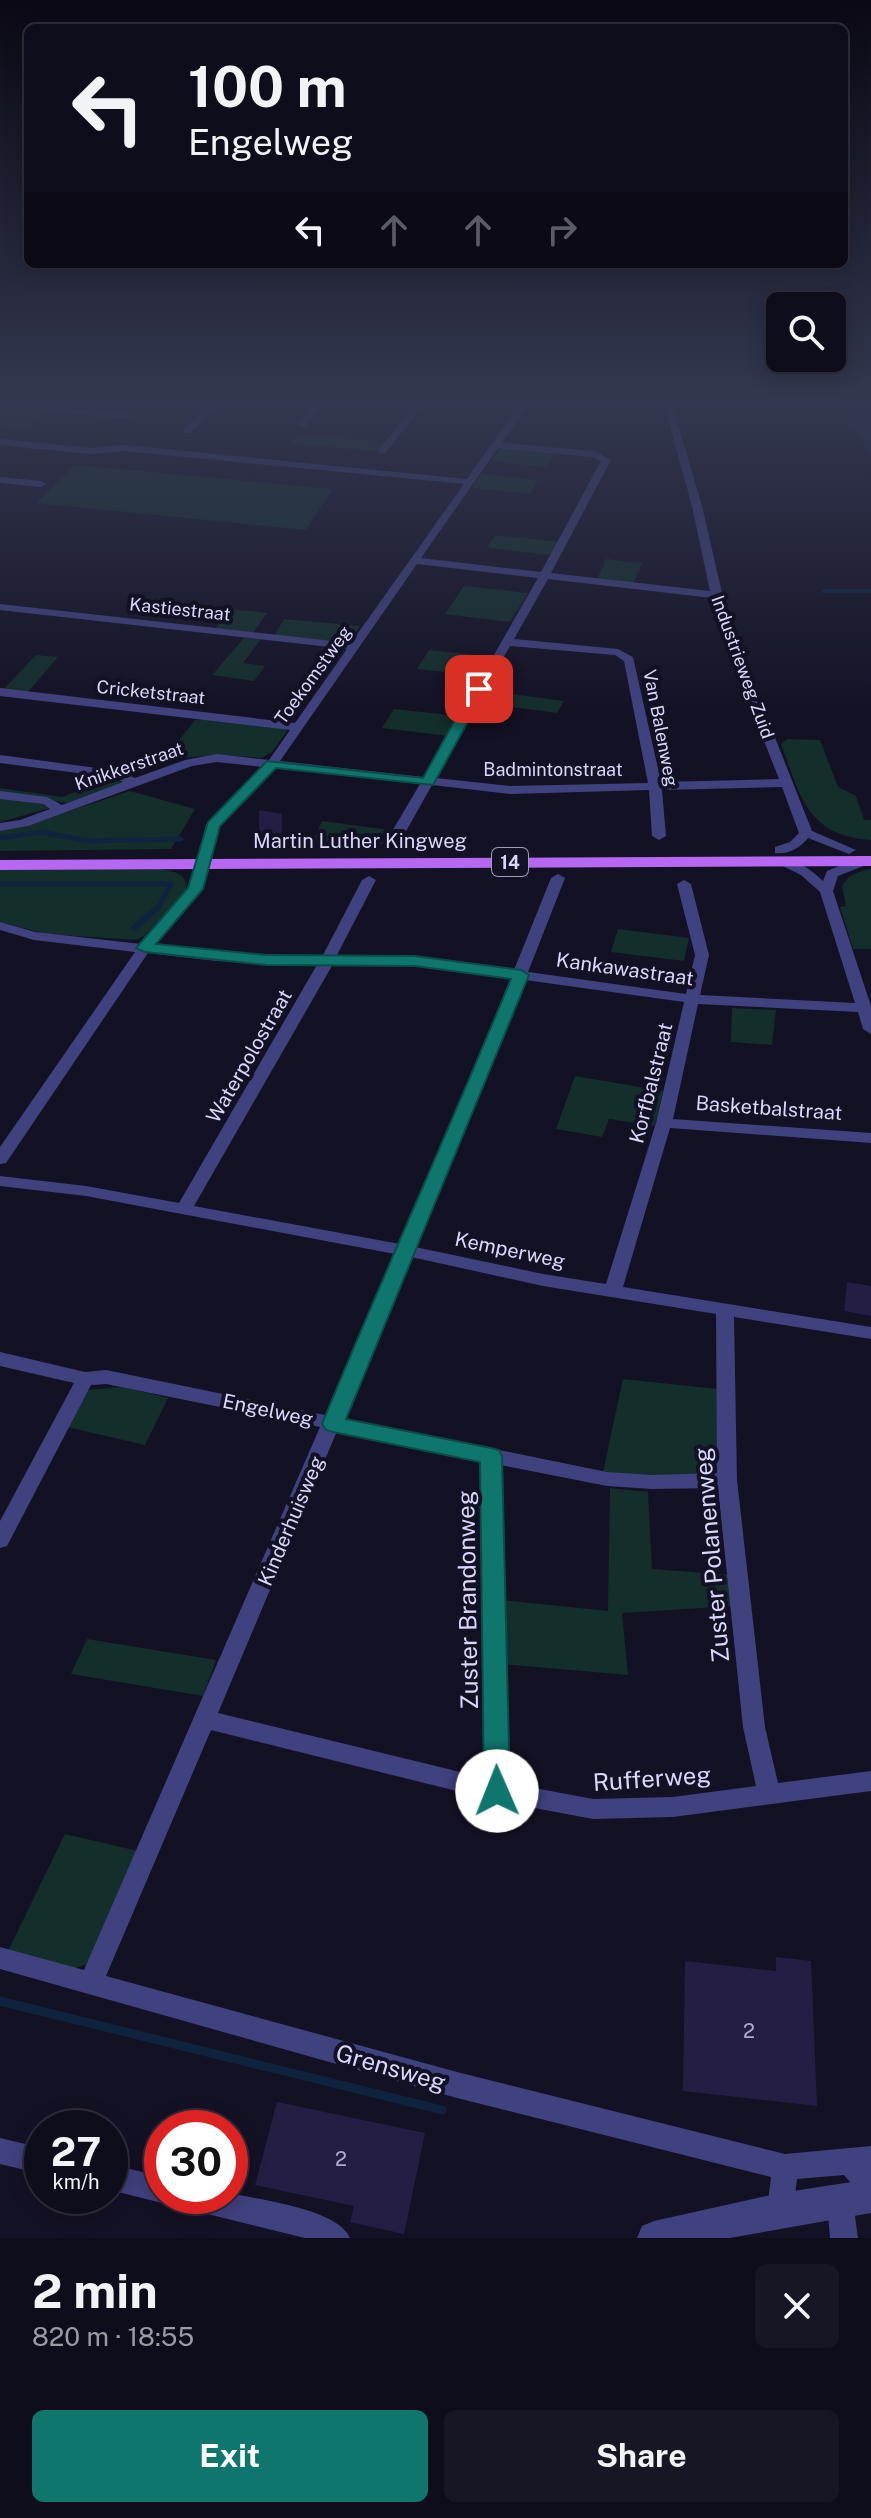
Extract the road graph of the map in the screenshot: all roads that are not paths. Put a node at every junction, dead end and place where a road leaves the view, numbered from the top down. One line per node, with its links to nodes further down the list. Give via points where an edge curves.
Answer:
1 (451, 509): 4 (street, Toekomstweg)
2 (579, 509): 5 (street)
3 (697, 509): 6 (street, Industrieweg Zuid)
4 (416, 561): 5 (street); 9 (street, Toekomstweg)
5 (542, 576): 6 (street); 8 (street)
6 (716, 595): 16 (street, Industrieweg Zuid)
7 (0, 607): 9 (street, Kastiestraat)
8 (505, 642): 14 (street); 17 (street, Van Balenweg, via 626,655)
9 (356, 647): 11 (street, Toekomstweg)
10 (0, 692): 11 (street, Cricketstraat)
11 (298, 727): 13 (street, Toekomstweg)
12 (0, 759): 15 (street, via 119,775)
13 (272, 764): 14 (street, Badmintonstraat); 15 (street, Knikkerstraat, via 217,758); 27 (street, Toekomstweg, via 213,825)
14 (428, 782): 17 (street, Badmintonstraat, via 511,790); 21 (street)
15 (134, 783): 19 (street, Knikkerstraat)
16 (787, 783): 17 (street, Badmintonstraat); 23 (street, Industrieweg Zuid)
17 (655, 785): 22 (street, Van Balenweg)
18 (0, 795): 19 (street, via 47,801)
19 (60, 809): 20 (street, Knikkerstraat)
20 (0, 827)
21 (398, 833)
22 (659, 836)
23 (811, 848): 25 (main road, Martin Luther Kingweg / 14); 25 (street, via 795,845); 26 (main road, 14); 26 (street)
24 (0, 854): 27 (main road, Martin Luther Kingweg / 14)
25 (782, 856): 27 (main road, Martin Luther Kingweg / 14); 32 (street)
26 (863, 856): 32 (street, via 832,874)
27 (205, 859): 28 (main road, Martin Luther Kingweg / 14); 34 (street, Toekomstweg, via 196,889)
28 (0, 865)
29 (558, 878): 36 (street, Kinderhuisweg)
30 (369, 880): 35 (street, Waterpolostraat)
31 (684, 884): 37 (street, Korfbalstraat, via 702,955)
32 (826, 891): 38 (street)
33 (0, 926): 34 (street, Kankawastraat, via 34,936)
34 (145, 948): 35 (street, Kankawastraat); 42 (street, Toekomstweg)
35 (327, 961): 36 (street, Kankawastraat, via 415,961); 44 (street, Waterpolostraat)
36 (521, 975): 37 (street, Kankawastraat); 45 (street, Kinderhuisweg)
37 (693, 999): 38 (street, Kankawastraat); 40 (street, Korfbalstraat)
38 (863, 1008): 39 (street)
39 (871, 1029)
40 (664, 1123): 41 (street, Basketbalstraat); 46 (street, Korfbalstraat)
41 (871, 1138)
42 (0, 1159)
43 (0, 1181): 44 (street, Kemperweg)
44 (184, 1209): 45 (street, Kemperweg)
45 (403, 1250): 46 (street, Kemperweg); 51 (street, Kinderhuisweg)
46 (613, 1291): 47 (street, Kemperweg)
47 (725, 1310): 48 (street, Kemperweg); 53 (street, Zuster Polanenweg)
48 (871, 1333)
49 (0, 1359): 50 (street, Engelweg)
50 (85, 1379): 51 (street, Engelweg, via 106,1377); 54 (street)
51 (333, 1424): 52 (street, Engelweg); 55 (street, Kinderhuisweg)
52 (491, 1456): 53 (street, Engelweg, via 607,1479); 57 (street, Zuster Brandonweg)
53 (727, 1480): 58 (street, Zuster Polanenweg, via 754,1727)
54 (0, 1540)
55 (206, 1719): 57 (street, Rufferweg); 60 (street, Kinderhuisweg)
56 (871, 1781): 58 (street, Rufferweg)
57 (497, 1791): 58 (street, Rufferweg, via 593,1809 673,1807)
58 (769, 1793)
59 (0, 1958): 60 (street, Grensweg)
60 (91, 1983): 64 (street, Grensweg, via 457,2085)
61 (0, 2151): 62 (street)
62 (24, 2157)
63 (861, 2160): 64 (street, Grensweg); 65 (street, Grensweg)
64 (785, 2167): 67 (street)
65 (871, 2187)
66 (855, 2199): 67 (street); 71 (street)
67 (780, 2210): 70 (street)
68 (248, 2211): 69 (street, via 320,2228)
69 (336, 2238)
70 (654, 2238)
71 (844, 2238)

